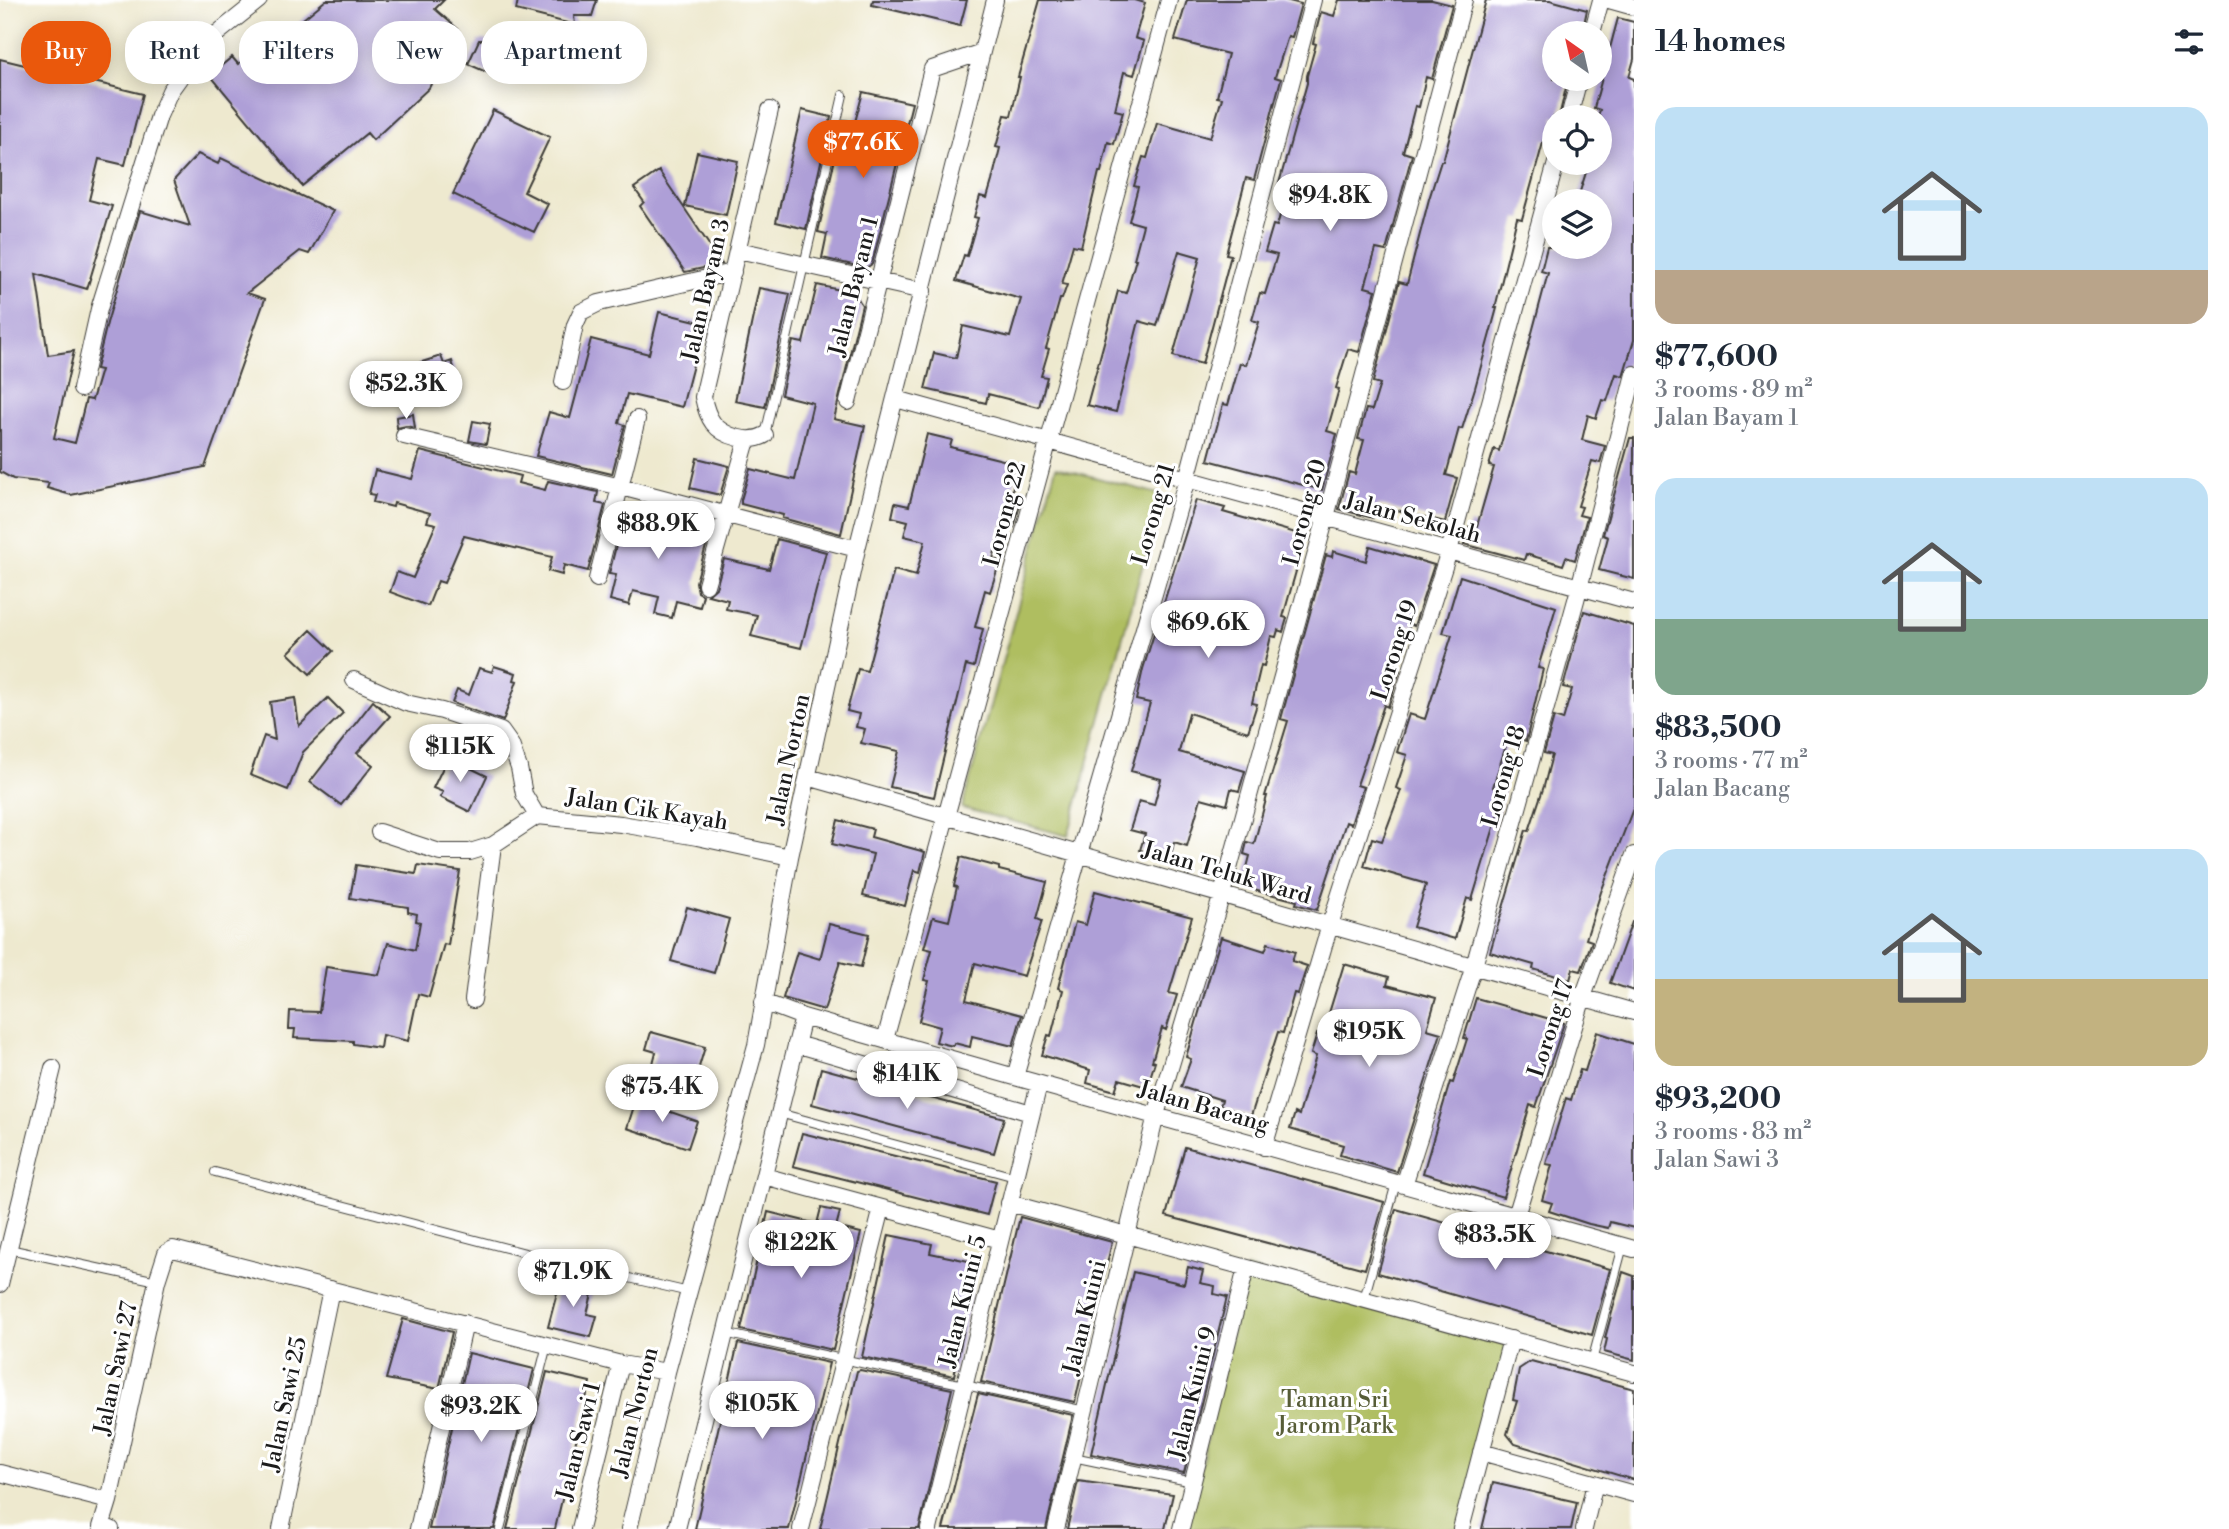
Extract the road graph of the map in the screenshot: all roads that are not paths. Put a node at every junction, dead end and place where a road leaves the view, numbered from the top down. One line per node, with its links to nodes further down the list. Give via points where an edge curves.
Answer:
1 (259, 0): 21 (street, via 204,44 170,91 100,309)
2 (995, 0): 10 (street, Jalan Norton)
3 (1169, 0): 28 (street, Lorong 22)
4 (1313, 0): 29 (street, Lorong 21)
5 (1464, 0): 32 (street, Lorong 20)
6 (1601, 0): 9 (street)
7 (1609, 0): 8 (street)
8 (1634, 7)
9 (1595, 21)
10 (982, 52): 17 (street, Jalan Bayam 1, via 933,69); 18 (street, Jalan Norton)
11 (843, 95): 15 (lane)
12 (770, 110): 14 (street, Jalan Bayam 3)
13 (1553, 175): 34 (street, Lorong 19)
14 (738, 250): 15 (street); 16 (street, Jalan Bayam 3)
15 (805, 265): 17 (street); 25 (lane)
16 (733, 272): 20 (street, via 599,303 581,312); 27 (street, Jalan Bayam 3, via 703,397 715,426)
17 (877, 281): 18 (street); 23 (street, Jalan Bayam 1)
18 (923, 291): 22 (street, Jalan Norton)
19 (1634, 374): 37 (street, Lorong 18)
20 (563, 382)
21 (81, 389)
22 (896, 399): 28 (street, Jalan Sekolah); 33 (street, Jalan Norton)
23 (848, 402)
24 (637, 419): 30 (street)
25 (765, 435): 27 (street)
26 (404, 436): 30 (street)
27 (747, 440): 31 (street)
28 (1048, 440): 29 (street, Jalan Sekolah); 42 (street, Lorong 22)
29 (1187, 479): 32 (street, Jalan Sekolah); 45 (street, Lorong 21)
30 (621, 487): 31 (street); 35 (street)
31 (726, 514): 33 (street); 36 (street)
32 (1326, 517): 34 (street, Jalan Sekolah); 48 (street, Lorong 20)
33 (857, 549): 40 (street, Jalan Norton)
34 (1450, 551): 37 (street, Jalan Sekolah); 49 (street, Lorong 19)
35 (597, 579)
36 (706, 584)
37 (1580, 587): 38 (street, Jalan Sekolah); 50 (street, Lorong 18)
38 (1634, 601)
39 (354, 680): 41 (street, Jalan Cik Kayah, via 406,703 501,730)
40 (808, 776): 42 (street, Jalan Teluk Ward); 47 (street, Jalan Norton)
41 (537, 816): 44 (street, Jalan Cik Kayah); 47 (street, Jalan Cik Kayah, via 696,836)
42 (946, 816): 45 (street, Jalan Teluk Ward); 56 (street, Lorong 22)
43 (379, 832): 44 (street, Jalan Cik Kayah, via 440,852 470,852)
44 (493, 845): 52 (street)
45 (1078, 853): 48 (street, Jalan Teluk Ward); 59 (street, Lorong 21)
46 (1634, 855): 51 (street, Lorong 17)
47 (790, 857): 53 (street, Jalan Norton)
48 (1222, 894): 49 (street, Jalan Teluk Ward); 63 (street, Lorong 20)
49 (1330, 925): 50 (street, Jalan Teluk Ward); 64 (street, Lorong 19)
50 (1474, 966): 51 (street, Jalan Teluk Ward); 68 (street, Lorong 18)
51 (1583, 997): 54 (street, Jalan Teluk Ward); 71 (street, Lorong 17)
52 (472, 1000)
53 (763, 1002): 55 (street, Jalan Bacang); 80 (street, Jalan Norton, via 756,1045)
54 (1634, 1012)
55 (803, 1017): 56 (street, Jalan Bacang); 57 (street)
56 (885, 1040): 59 (street, Jalan Bacang)
57 (796, 1044): 61 (street); 62 (street)
58 (53, 1068): 75 (street)
59 (1015, 1077): 60 (street, Jalan Bacang)
60 (1039, 1084): 62 (street, Jalan Kuini 5); 63 (street, Jalan Bacang)
61 (779, 1113): 66 (street); 67 (lane)
62 (1031, 1113): 67 (street, Jalan Kuini 5)
63 (1156, 1115): 64 (street, Jalan Bacang); 72 (street, Jalan Kuini)
64 (1264, 1147): 68 (street, Jalan Bacang)
65 (215, 1172): 80 (lane)
66 (764, 1176): 70 (street); 83 (street)
67 (1015, 1177): 69 (street, Jalan Kuini 5)
68 (1400, 1184): 71 (street, Jalan Bacang); 81 (lane)
69 (1009, 1203): 72 (street); 73 (street, Jalan Kuini 5)
70 (881, 1208): 73 (street); 86 (street)
71 (1516, 1216): 74 (street, Jalan Bacang)
72 (1127, 1237): 76 (street); 92 (street, Jalan Kuini)
73 (1000, 1240): 91 (street, Jalan Kuini 5)
74 (1629, 1247): 87 (lane)
75 (4, 1259): 77 (lane); 78 (street)
76 (1246, 1268): 81 (street); 96 (street, Jalan Kuini 9)
77 (157, 1281): 79 (street, Jalan Sawi 27, via 166,1253 173,1249); 99 (street, Jalan Sawi 27)
78 (0, 1284)
79 (331, 1289): 82 (street); 101 (street, Jalan Sawi 25)
80 (689, 1293): 89 (street, Jalan Norton)
81 (1364, 1299): 84 (street)
82 (466, 1323): 85 (street); 102 (street)
83 (725, 1333): 86 (lane); 106 (street)
84 (1511, 1339): 87 (street); 93 (street)
85 (547, 1344): 88 (street); 103 (lane)
86 (843, 1361): 91 (lane); 107 (street)
87 (1592, 1362): 90 (street)
88 (621, 1364): 89 (street); 104 (street, Jalan Sawi 1)
89 (667, 1372): 105 (street, Jalan Norton)
90 (1634, 1373)
91 (965, 1384): 92 (lane); 108 (street, Jalan Kuini 5)
92 (1085, 1410): 94 (street, Jalan Kuini)
93 (1481, 1452): 97 (street); 111 (street)
94 (1073, 1457): 96 (lane); 109 (street, Jalan Kuini)
95 (0, 1474): 99 (street)
96 (1193, 1482): 110 (street, Jalan Kuini 9)
97 (1595, 1483): 98 (street); 112 (street)
98 (1634, 1494)
99 (109, 1501): 100 (street, Jalan Sawi 27)
100 (104, 1528)
101 (281, 1529)
102 (418, 1529)
103 (500, 1529)
104 (580, 1529)
105 (629, 1529)
106 (677, 1529)
107 (801, 1529)
108 (929, 1529)
109 (1056, 1529)
110 (1181, 1529)
111 (1461, 1529)
112 (1584, 1529)

